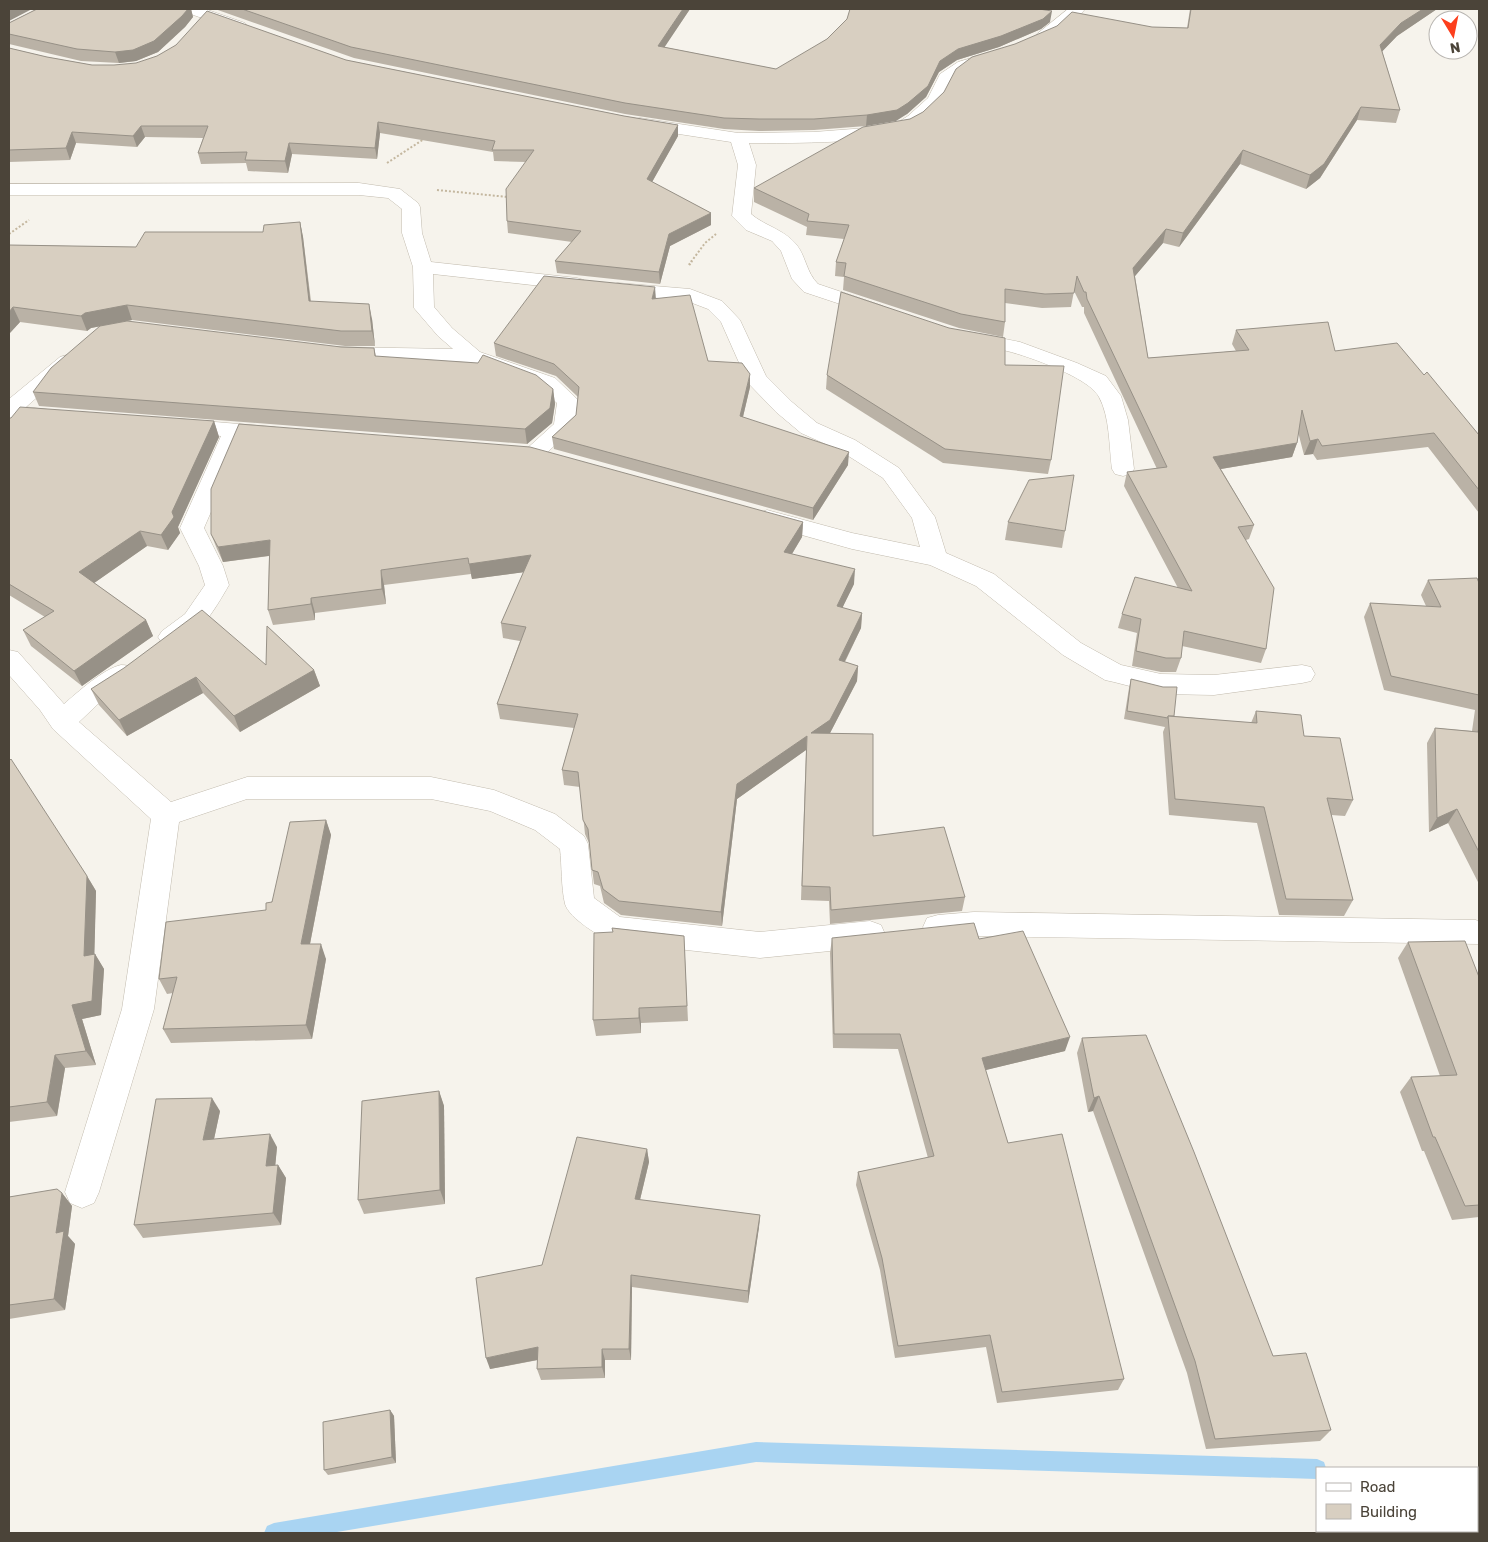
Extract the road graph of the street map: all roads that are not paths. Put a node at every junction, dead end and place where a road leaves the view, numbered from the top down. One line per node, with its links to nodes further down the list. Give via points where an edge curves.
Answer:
1 (1077, 9): 5 (street, via 1048,34)
2 (199, 11): 3 (street); 4 (street)
3 (196, 26)
4 (252, 30)
5 (1031, 42)
6 (1006, 52): 8 (street, via 964,65 946,78 934,100 914,120 902,127 814,138)
7 (625, 121): 8 (street)
8 (738, 138): 11 (street, via 747,165 740,216 753,226 779,237 790,249 802,279 811,288)
9 (9, 190): 10 (street, via 359,189 394,194 411,207 412,233)
10 (423, 267): 15 (street, via 424,308); 24 (street, via 690,296 715,305 730,320 756,378 784,407 810,428 847,445 891,473 923,517)
11 (890, 315)
12 (947, 333): 22 (street, via 1013,346 1098,381 1110,396 1117,420)
13 (83, 347): 16 (street)
14 (319, 350): 15 (street, via 345,354)
15 (473, 356): 21 (street, via 547,383 568,401 565,426 523,453)
16 (9, 411): 17 (street)
17 (78, 418)
18 (156, 424): 19 (street)
19 (235, 431): 20 (street); 27 (street, via 192,528 217,585 194,620 90,697)
20 (292, 436)
21 (561, 461)
22 (1123, 469)
23 (747, 512): 24 (street, via 852,541)
24 (936, 558): 26 (street, via 985,580 1072,648 1114,673 1161,684 1214,685)
25 (9, 659): 27 (street)
26 (1302, 674)
27 (62, 722): 28 (street)
28 (166, 815): 29 (street, via 247,788 431,788 494,801 545,822 574,844 580,904 613,929 760,945 974,924); 30 (street, via 138,1009)
29 (1476, 933)
30 (82, 1192)

